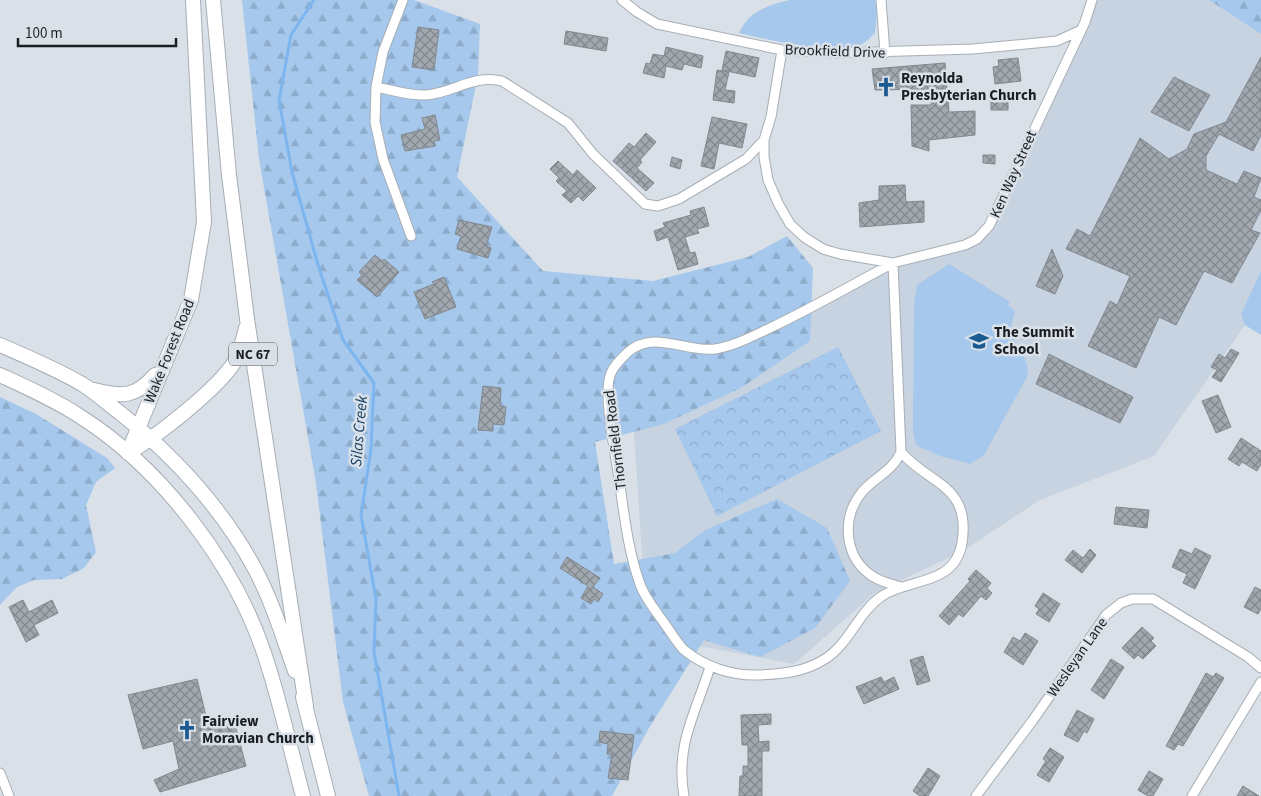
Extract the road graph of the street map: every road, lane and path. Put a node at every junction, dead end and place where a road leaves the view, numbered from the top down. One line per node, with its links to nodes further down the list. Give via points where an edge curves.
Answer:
1 (193, 0): 16 (main road, Wake Forest Road, via 204,222 191,300)
2 (214, 0): 14 (main road, Wake Forest Road / NC 67, via 229,175)
3 (403, 0): 10 (street, via 383,52)
4 (622, 0): 8 (street, Brookfield Drive, via 657,24)
5 (881, 0): 9 (street)
6 (1092, 0): 7 (street, Ken Way Street)
7 (1079, 32): 9 (street, Brookfield Drive, via 1057,40 973,49); 13 (street, Ken Way Street, via 984,233 965,245)
8 (782, 50): 9 (street, Brookfield Drive); 11 (street, Ken Way Street, via 772,118)
9 (885, 53)
10 (376, 87): 11 (street, via 425,95 448,91 472,81 502,80 568,123 593,154 638,199 658,206 679,199 746,159); 12 (street, via 375,122 383,159)
11 (764, 140): 13 (street, Ken Way Street, via 768,180 784,215 798,231 813,244 829,251)
12 (411, 236)
13 (893, 263): 21 (street); 24 (street, Thornfield Road, via 802,312 739,341 714,349 666,342 643,344 630,351 610,374 610,416 638,581 683,649)
14 (247, 319): 20 (main road, Wake Forest Road, via 242,347 222,378); 27 (main road, Wake Forest Road / NC 67)
15 (0, 345): 18 (main road, via 37,360)
16 (164, 365): 18 (main road, via 134,393 111,394); 19 (main road, Wake Forest Road)
17 (0, 375): 22 (main road, via 82,418)
18 (88, 388): 19 (main road)
19 (137, 427): 20 (main road); 22 (main road, Wake Forest Road)
20 (152, 439): 22 (main road, Wake Forest Road); 27 (main road, via 201,488 255,568)
21 (901, 452): 23 (street, via 891,469 872,482 855,502 848,536 852,553 862,568 880,581); 23 (street, Thornfield Road, via 944,484 960,512 962,528 960,551 946,570 924,582)
22 (128, 453): 30 (main road, via 173,500 210,546 240,596 263,651)
23 (901, 587): 24 (street, Thornfield Road, via 876,600 826,658 809,666 781,674 752,675)
24 (710, 667): 32 (street, via 685,738 682,760)
25 (1261, 668): 33 (street, Wesleyan Lane, via 1153,599 1121,602 1106,615)
26 (1261, 682): 34 (street)
27 (306, 706): 31 (main road, NC 67)
28 (0, 773): 29 (street)
29 (9, 796)
30 (303, 796)
31 (328, 796)
32 (684, 796)
33 (976, 796)
34 (1192, 796)

